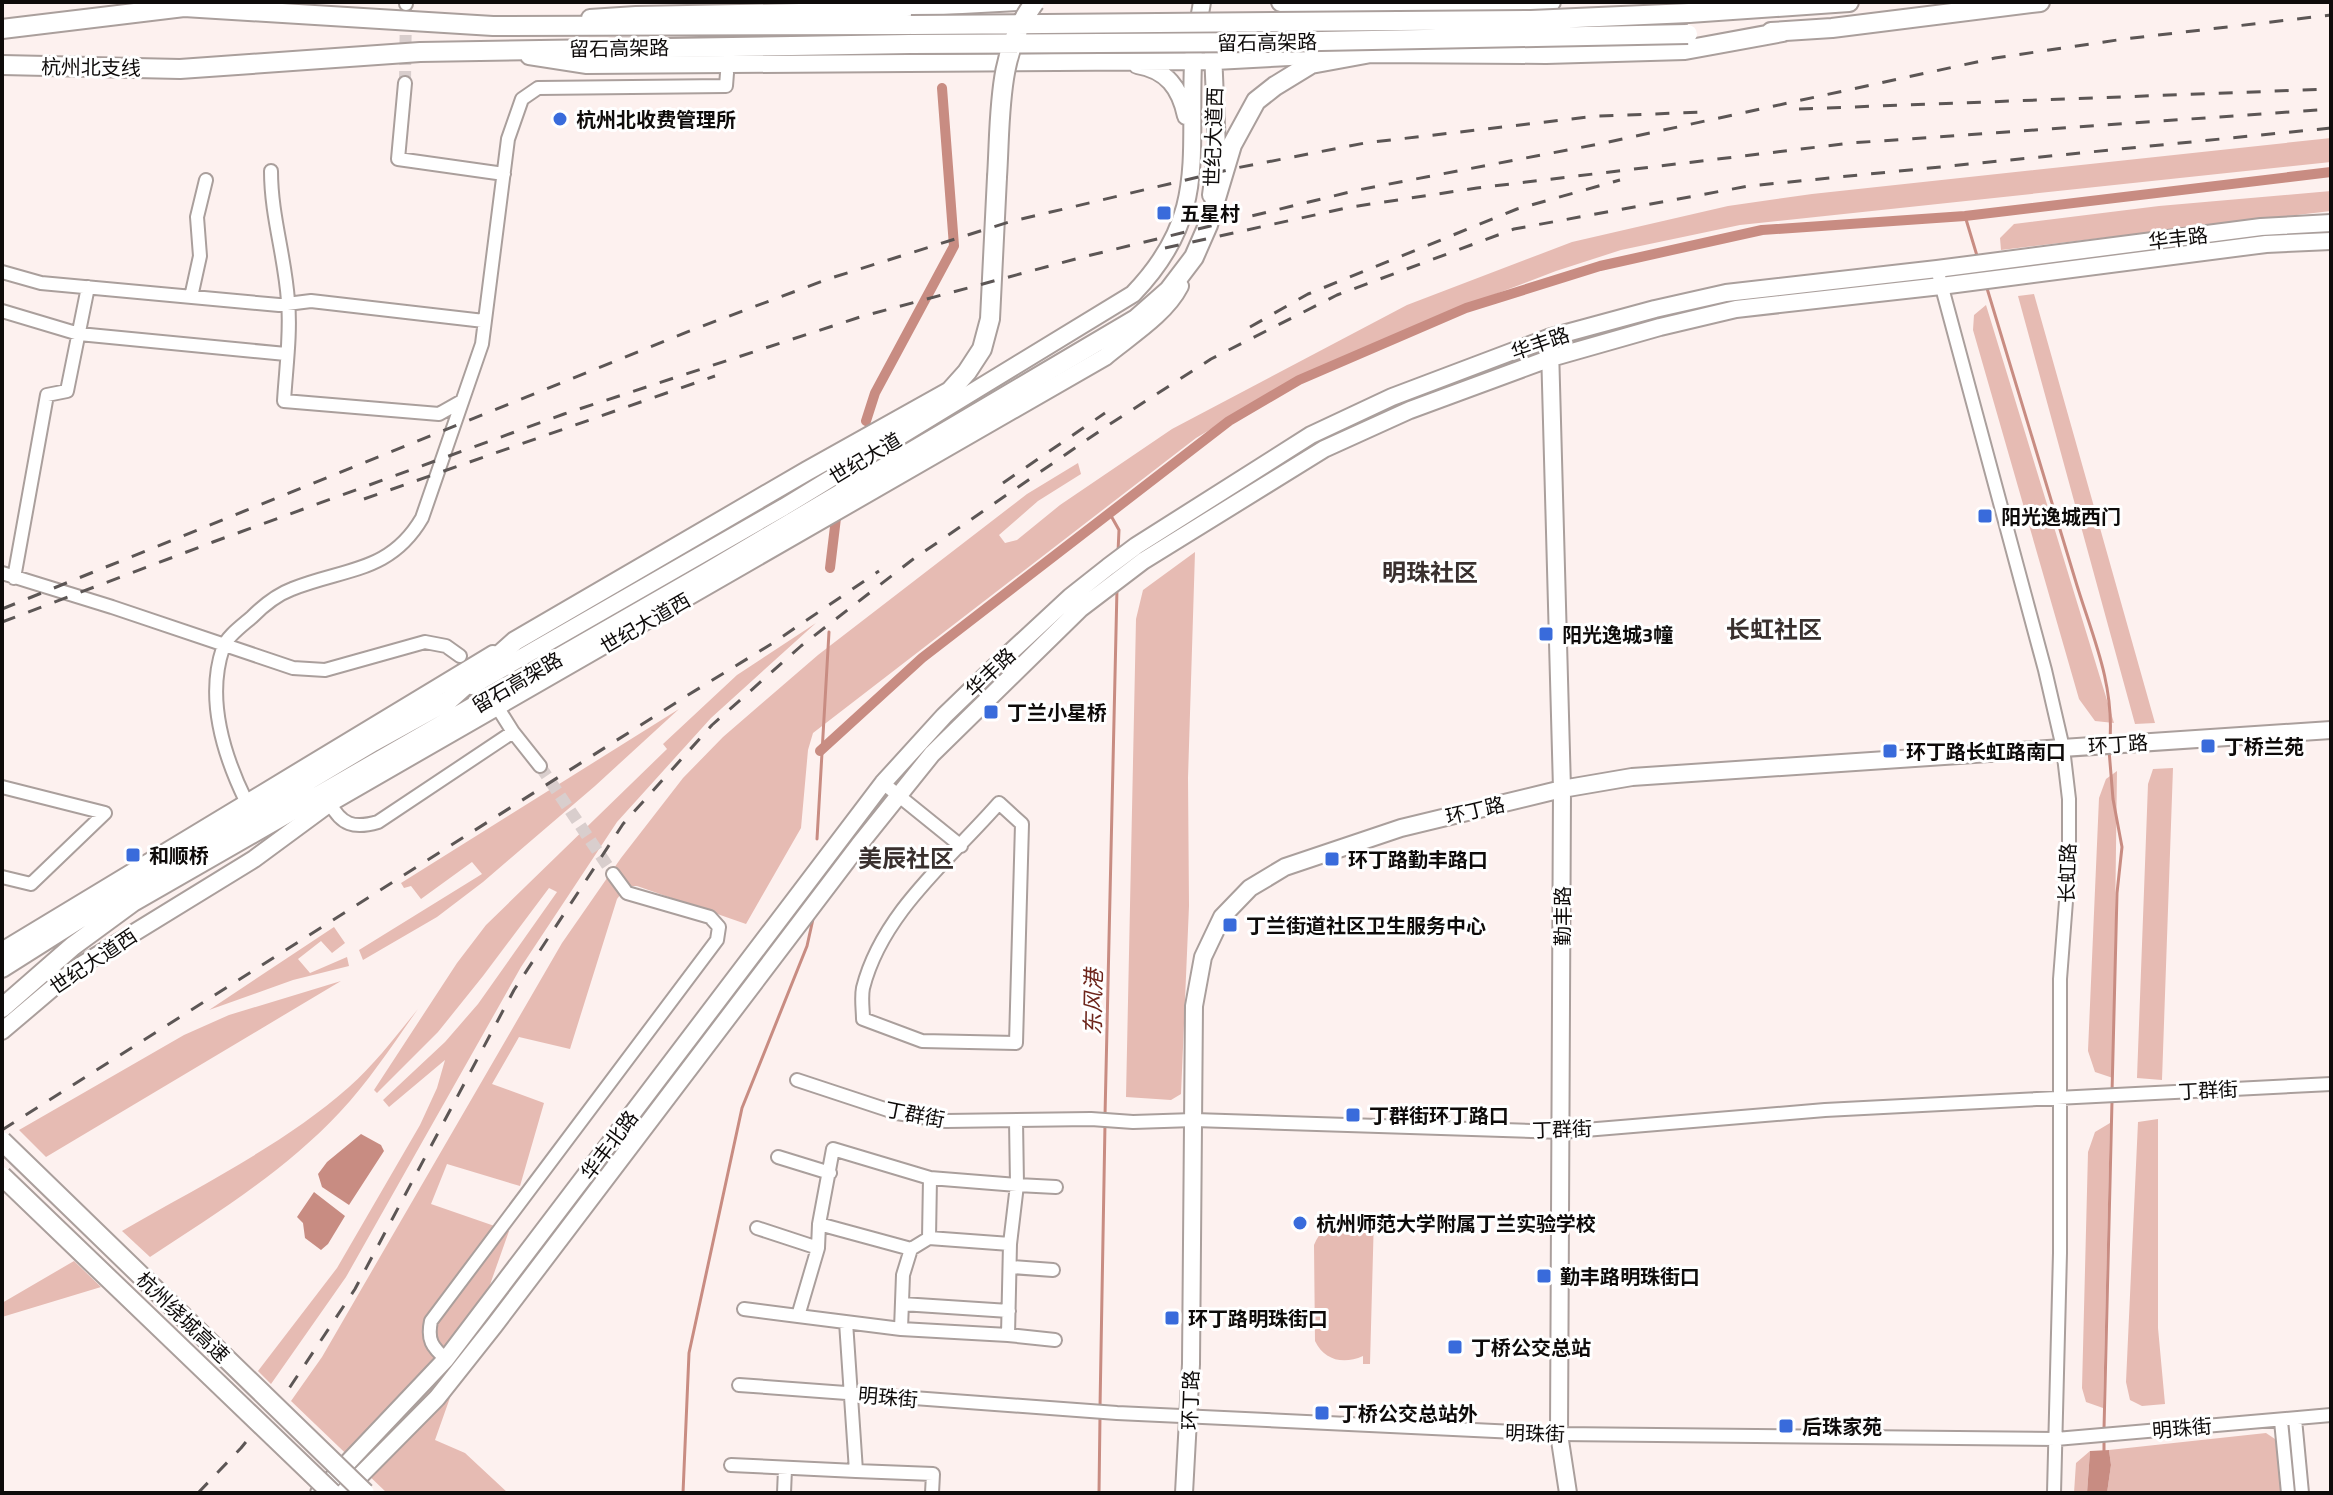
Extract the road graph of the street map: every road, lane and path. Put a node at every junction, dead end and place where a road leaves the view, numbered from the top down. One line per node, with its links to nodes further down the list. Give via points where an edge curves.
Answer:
1 (1020, 2): 13 (main road, via 636,15)
2 (1035, 2): 49 (highway, 留石高架路, bridge, via 1016,32 1004,72 990,319 982,349 967,372 950,391)
3 (1203, 2): 18 (main road, 世纪大道西); 20 (main road, 世纪大道西)
4 (1281, 2): 5 (highway, via 1331,8)
5 (1551, 2)
6 (1759, 2): 9 (highway)
7 (1849, 2): 9 (highway, 留石高架路)
8 (2040, 2): 15 (highway, 留石高架路)
9 (1813, 5): 13 (highway, 留石高架路, bridge, via 1531,20)
10 (184, 7): 11 (highway, 杭州北支线); 13 (highway, 留石高架路)
11 (101, 17): 12 (highway); 14 (highway, 杭州北支线)
12 (2, 18)
13 (493, 26)
14 (2, 29)
15 (1783, 32): 16 (highway, 留石高架路, bridge); 17 (highway, 留石高架路, via 1685,50)
16 (492, 50): 19 (main road, via 587,65); 22 (highway, 留石高架路)
17 (1371, 53): 20 (main road); 30 (highway, 留石高架路, via 1311,64 1256,101 1232,145)
18 (1193, 60): 19 (main road); 20 (main road); 25 (main road, 世纪大道西)
19 (1108, 61): 25 (main road, via 1146,67 1176,86)
20 (1215, 61): 30 (main road, 世纪大道西, via 1217,149)
21 (2, 65): 22 (highway, 杭州北支线)
22 (180, 69)
23 (727, 73): 27 (street, via 726,86 538,88 522,99 508,139)
24 (405, 83): 27 (street, via 398,159)
25 (1193, 145): 48 (main road, 世纪大道, via 1189,193 1176,237 1157,269 1133,294 798,499)
26 (271, 171): 38 (street, via 271,203)
27 (504, 174): 40 (street)
28 (206, 180): 37 (street, via 197,217 200,256)
29 (2331, 223): 33 (main road, 华丰路, via 2261,227)
30 (1208, 225): 32 (highway, 留石高架路)
31 (2331, 241): 35 (main road, 华丰路, via 2266,244)
32 (1194, 257): 64 (main road, 世纪大道西, via 1174,297 1105,357); 68 (highway, 留石高架路, via 1157,302 1105,339 133,902)
33 (1937, 269): 35 (street, 长虹路); 42 (main road, 华丰路, via 1726,293)
34 (2, 272): 36 (street, via 41,283)
35 (1941, 286): 44 (main road, 华丰路, via 1736,309); 57 (street, 长虹路)
36 (88, 287): 37 (street); 41 (street)
37 (191, 297): 38 (street)
38 (289, 304): 40 (street, via 311,301); 43 (street)
39 (2, 311): 41 (street)
40 (484, 321): 45 (street, via 482,344)
41 (79, 334): 43 (street); 47 (street, via 67,391 47,395)
42 (1548, 338): 44 (main road, 勤丰路); 46 (main road, 华丰路, via 1392,397 1311,435)
43 (286, 354): 45 (street, via 284,401 439,414)
44 (1551, 358): 46 (main road, 华丰路, via 1410,410 1324,449); 61 (main road, 勤丰路)
45 (462, 401): 51 (street, via 411,537 391,555 265,603)
46 (1140, 554): 59 (main road, 华丰路, via 1108,567 1070,597 944,716); 62 (main road, 华丰路, via 932,754)
47 (8, 576): 51 (street)
48 (612, 605): 49 (main road); 53 (main road, 世纪大道)
49 (558, 616): 50 (highway, 留石高架路)
50 (515, 641): 53 (highway, 留石高架路); 63 (main road)
51 (223, 645): 52 (street, via 293,668 325,670 425,642 446,646); 63 (street, via 216,694 222,745)
52 (460, 656)
53 (449, 700): 70 (highway, 留石高架路)
54 (501, 713): 56 (street)
55 (2331, 730): 57 (main road, 环丁路)
56 (513, 732): 58 (street); 64 (street, via 378,822 348,823 336,816)
57 (2063, 748): 61 (main road, 环丁路, via 1632,777); 75 (street, 长虹路, via 2069,862 2060,979)
58 (540, 766)
59 (883, 783): 62 (street); 102 (main road, 华丰北路)
60 (2, 787): 67 (street, via 105,813 31,884)
61 (1562, 789): 77 (main road, 环丁路, via 1401,828 1285,867 1250,888 1222,917 1203,957 1194,1006); 78 (main road, 勤丰路)
62 (899, 795): 65 (street); 116 (main road, 华丰北路, via 437,1398)
63 (246, 801): 69 (main road)
64 (330, 803): 68 (highway); 72 (main road, 世纪大道西, via 254,859 75,969)
65 (961, 846): 65 (street, via 902,909 878,948 862,991 863,1019 922,1041 1016,1043 1022,824 999,803)
66 (613, 874): 102 (street, via 627,893 710,917 719,927 717,940 431,1321 432,1346)
67 (2, 877)
68 (73, 946): 71 (highway, 留石高架路)
69 (2, 951)
70 (2, 968)
71 (2, 1008)
72 (2, 1031)
73 (797, 1080): 76 (street, 丁群街, via 897,1113 946,1121)
74 (2331, 1084): 75 (street, 丁群街)
75 (2061, 1098): 78 (street, 丁群街, via 1825,1110); 110 (street, 长虹路)
76 (1016, 1120): 77 (street, 丁群街); 84 (street)
77 (1194, 1120): 78 (street, 丁群街); 106 (main road, 环丁路)
78 (1561, 1132): 109 (main road, 勤丰路)
79 (2, 1141): 117 (highway, 杭州绕城高速, bridge)
80 (778, 1157): 81 (street)
81 (830, 1173): 83 (street, via 833,1149); 86 (street)
82 (2, 1176): 115 (highway, 杭州绕城高速, bridge)
83 (930, 1178): 84 (street); 88 (street)
84 (1017, 1185): 85 (street); 89 (street)
85 (1056, 1187)
86 (819, 1224): 90 (street); 91 (street)
87 (757, 1228): 90 (street)
88 (929, 1238): 89 (street); 91 (street)
89 (1010, 1244): 92 (street)
90 (818, 1248): 97 (street)
91 (911, 1249): 94 (street)
92 (1011, 1267): 93 (street); 96 (street)
93 (1053, 1270)
94 (902, 1304): 96 (street); 99 (street)
95 (744, 1309): 97 (street)
96 (1009, 1311): 100 (street)
97 (798, 1316): 98 (street)
98 (846, 1322): 99 (street); 104 (street)
99 (901, 1329): 100 (street)
100 (1008, 1335): 101 (street)
101 (1055, 1340)
102 (446, 1359): 114 (main road, 华丰北路)
103 (739, 1385): 104 (street, 明珠街)
104 (850, 1394): 106 (street, 明珠街); 113 (street)
105 (2331, 1415): 107 (street, 明珠街)
106 (1190, 1416): 109 (street, 明珠街); 120 (main road, 环丁路)
107 (2295, 1419): 108 (street, 明珠街); 124 (street)
108 (2281, 1421): 110 (street, 明珠街); 123 (street)
109 (1559, 1434): 110 (street, 明珠街); 121 (main road, 勤丰路)
110 (2056, 1439): 122 (street, 长虹路)
111 (731, 1465): 112 (street)
112 (785, 1469): 113 (street); 118 (street)
113 (856, 1471): 119 (street, via 933,1474)
114 (319, 1493)
115 (332, 1493)
116 (343, 1493)
117 (365, 1493)
118 (784, 1493)
119 (932, 1493)
120 (1184, 1493)
121 (1568, 1493)
122 (2054, 1493)
123 (2288, 1493)
124 (2302, 1493)

